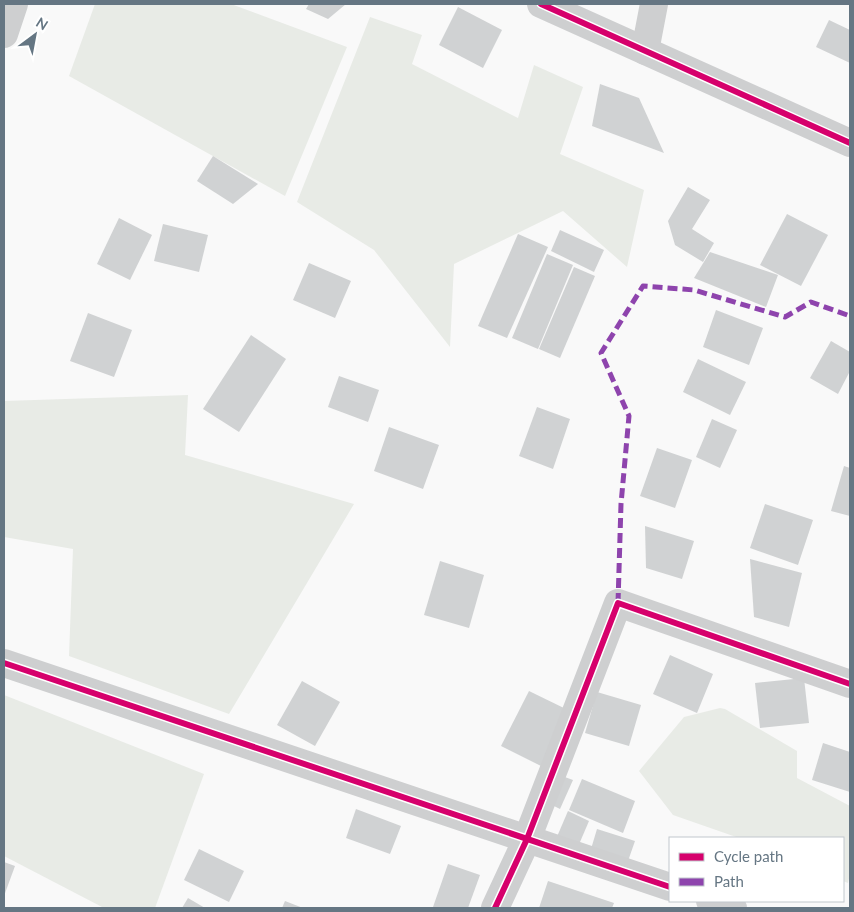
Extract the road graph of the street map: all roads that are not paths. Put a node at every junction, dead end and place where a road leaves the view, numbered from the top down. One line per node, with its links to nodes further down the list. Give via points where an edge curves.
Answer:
1 (14, 4): 4 (street)
2 (541, 4): 5 (street)
3 (654, 4): 5 (street)
4 (4, 34)
5 (645, 51): 6 (street)
6 (850, 143)
7 (4, 663): 9 (street)
8 (850, 684): 9 (street, via 618,603)
9 (527, 839): 10 (street); 12 (street)
10 (669, 887)
11 (713, 902): 13 (street)
12 (495, 908)
13 (733, 908)

